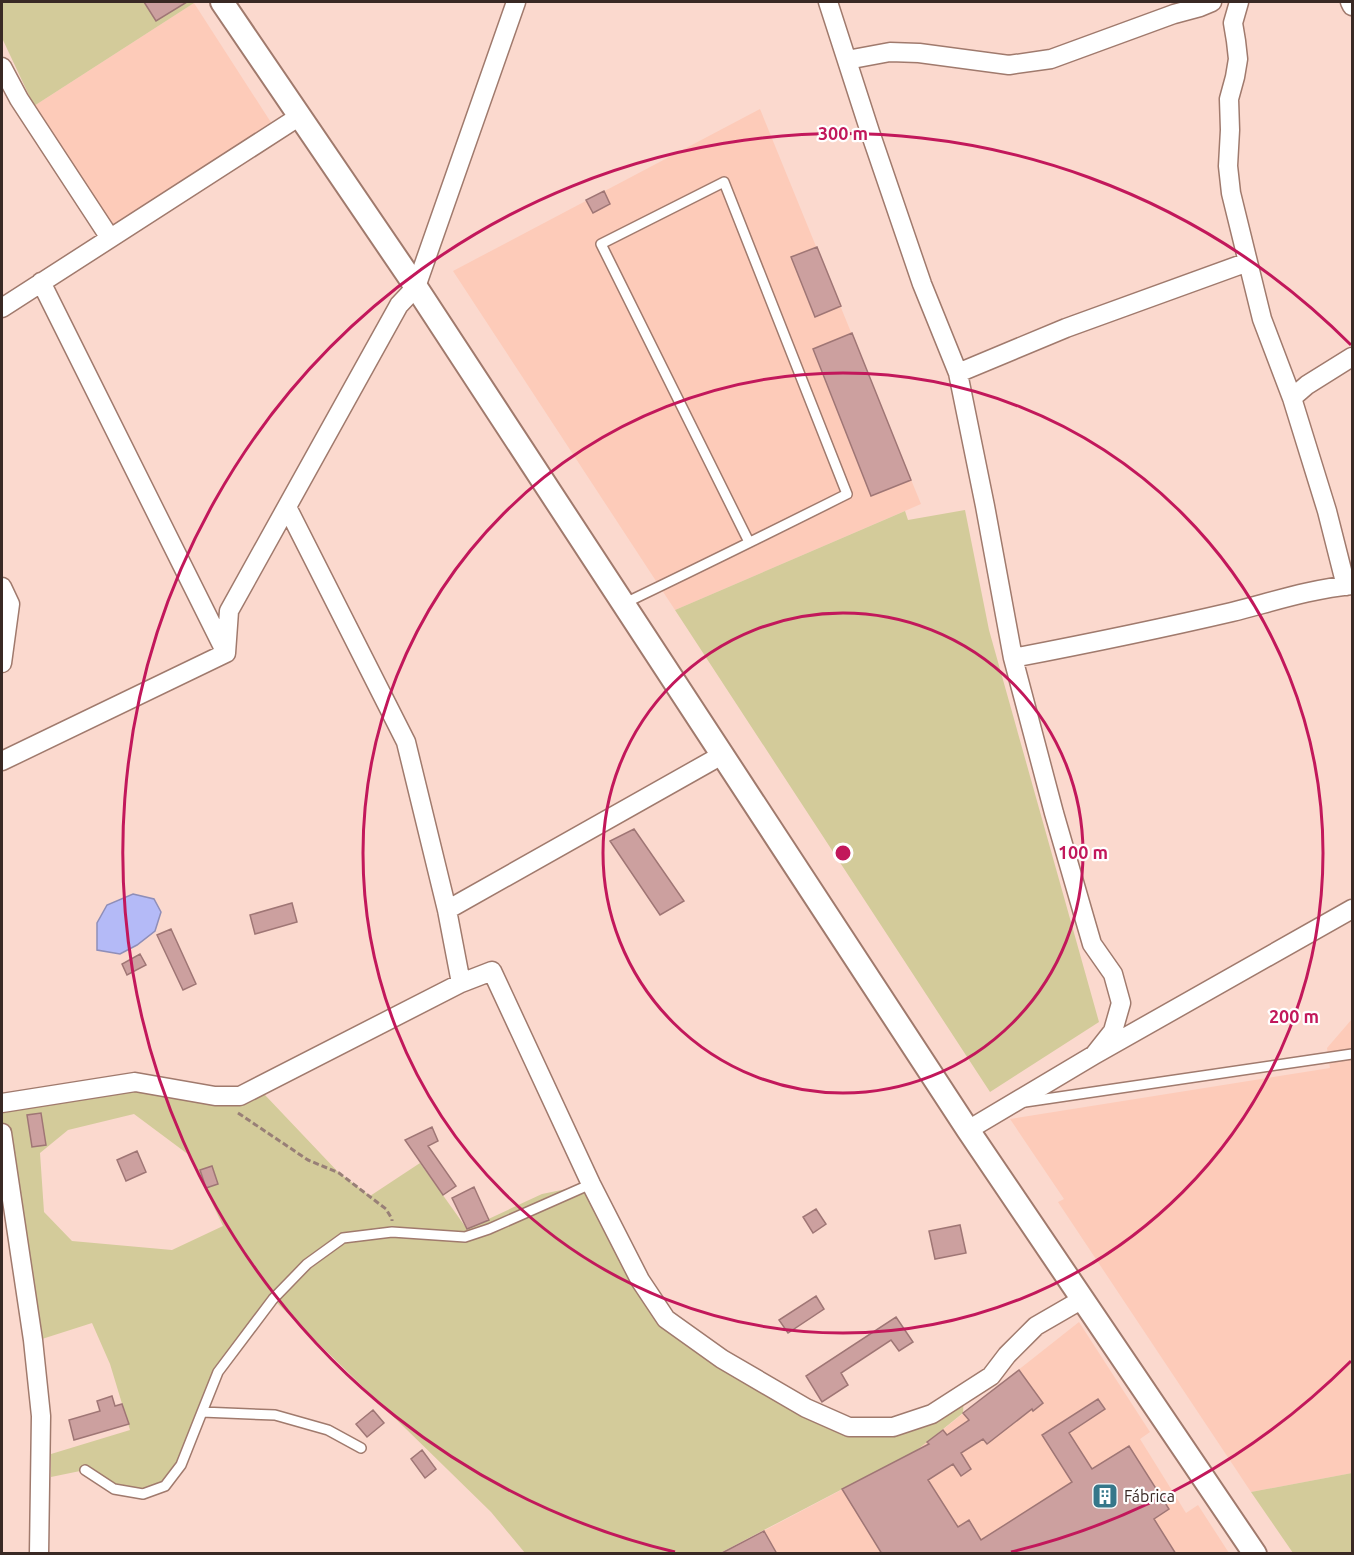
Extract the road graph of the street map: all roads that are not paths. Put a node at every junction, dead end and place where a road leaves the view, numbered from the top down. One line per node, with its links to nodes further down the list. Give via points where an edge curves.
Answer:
1 (222, 2): 11 (street)
2 (516, 2): 15 (street)
3 (828, 2): 9 (street)
4 (1239, 2): 8 (street)
5 (1350, 2): 7 (street)
6 (1206, 4): 8 (street); 9 (street, via 1051,59 1009,65 890,52)
7 (1353, 6)
8 (1233, 24): 13 (street, via 1238,59 1229,99 1228,166)
9 (848, 60): 18 (street, via 922,284)
10 (2, 67): 12 (street)
11 (300, 116): 12 (street); 15 (street)
12 (110, 238): 14 (street)
13 (1248, 262): 18 (street, via 1066,328); 19 (street, via 1262,319)
14 (41, 282): 16 (street); 25 (street)
15 (416, 287): 20 (street, via 399,305); 24 (street)
16 (2, 308)
17 (1353, 357): 19 (street)
18 (958, 373): 26 (street)
19 (1292, 398): 22 (street)
20 (287, 507): 25 (street, via 229,611); 31 (street, via 406,742)
21 (749, 542): 21 (lane, via 847,494 724,182 601,244); 24 (lane)
22 (1349, 585): 26 (street)
23 (2, 587): 27 (street, via 10,604)
24 (624, 604): 28 (street)
25 (226, 653): 29 (street)
26 (1013, 658): 33 (street, via 1092,944 1113,974 1120,1003 1113,1031)
27 (2, 663)
28 (722, 756): 31 (street); 37 (street)
29 (2, 761)
30 (1353, 909): 33 (street)
31 (447, 910): 32 (street)
32 (461, 983): 35 (street, via 240,1096 215,1096 135,1082); 39 (street, via 492,971)
33 (1094, 1054): 36 (street)
34 (1353, 1054): 36 (lane)
35 (2, 1103)
36 (1014, 1104): 37 (street)
37 (968, 1131): 40 (street)
38 (2, 1133): 44 (street, via 41,1416)
39 (591, 1184): 40 (street, via 640,1280 666,1319 722,1359 806,1408 849,1427 893,1427 932,1414 991,1376 1036,1326); 41 (lane, via 465,1237 392,1232 343,1238 307,1264 273,1299 218,1372)
40 (1081, 1300): 45 (street)
41 (202, 1412): 42 (lane, via 275,1415 328,1430); 43 (lane, via 181,1465 165,1486 143,1494 114,1489)
42 (361, 1448)
43 (85, 1470)
44 (39, 1554)
45 (1255, 1554)

